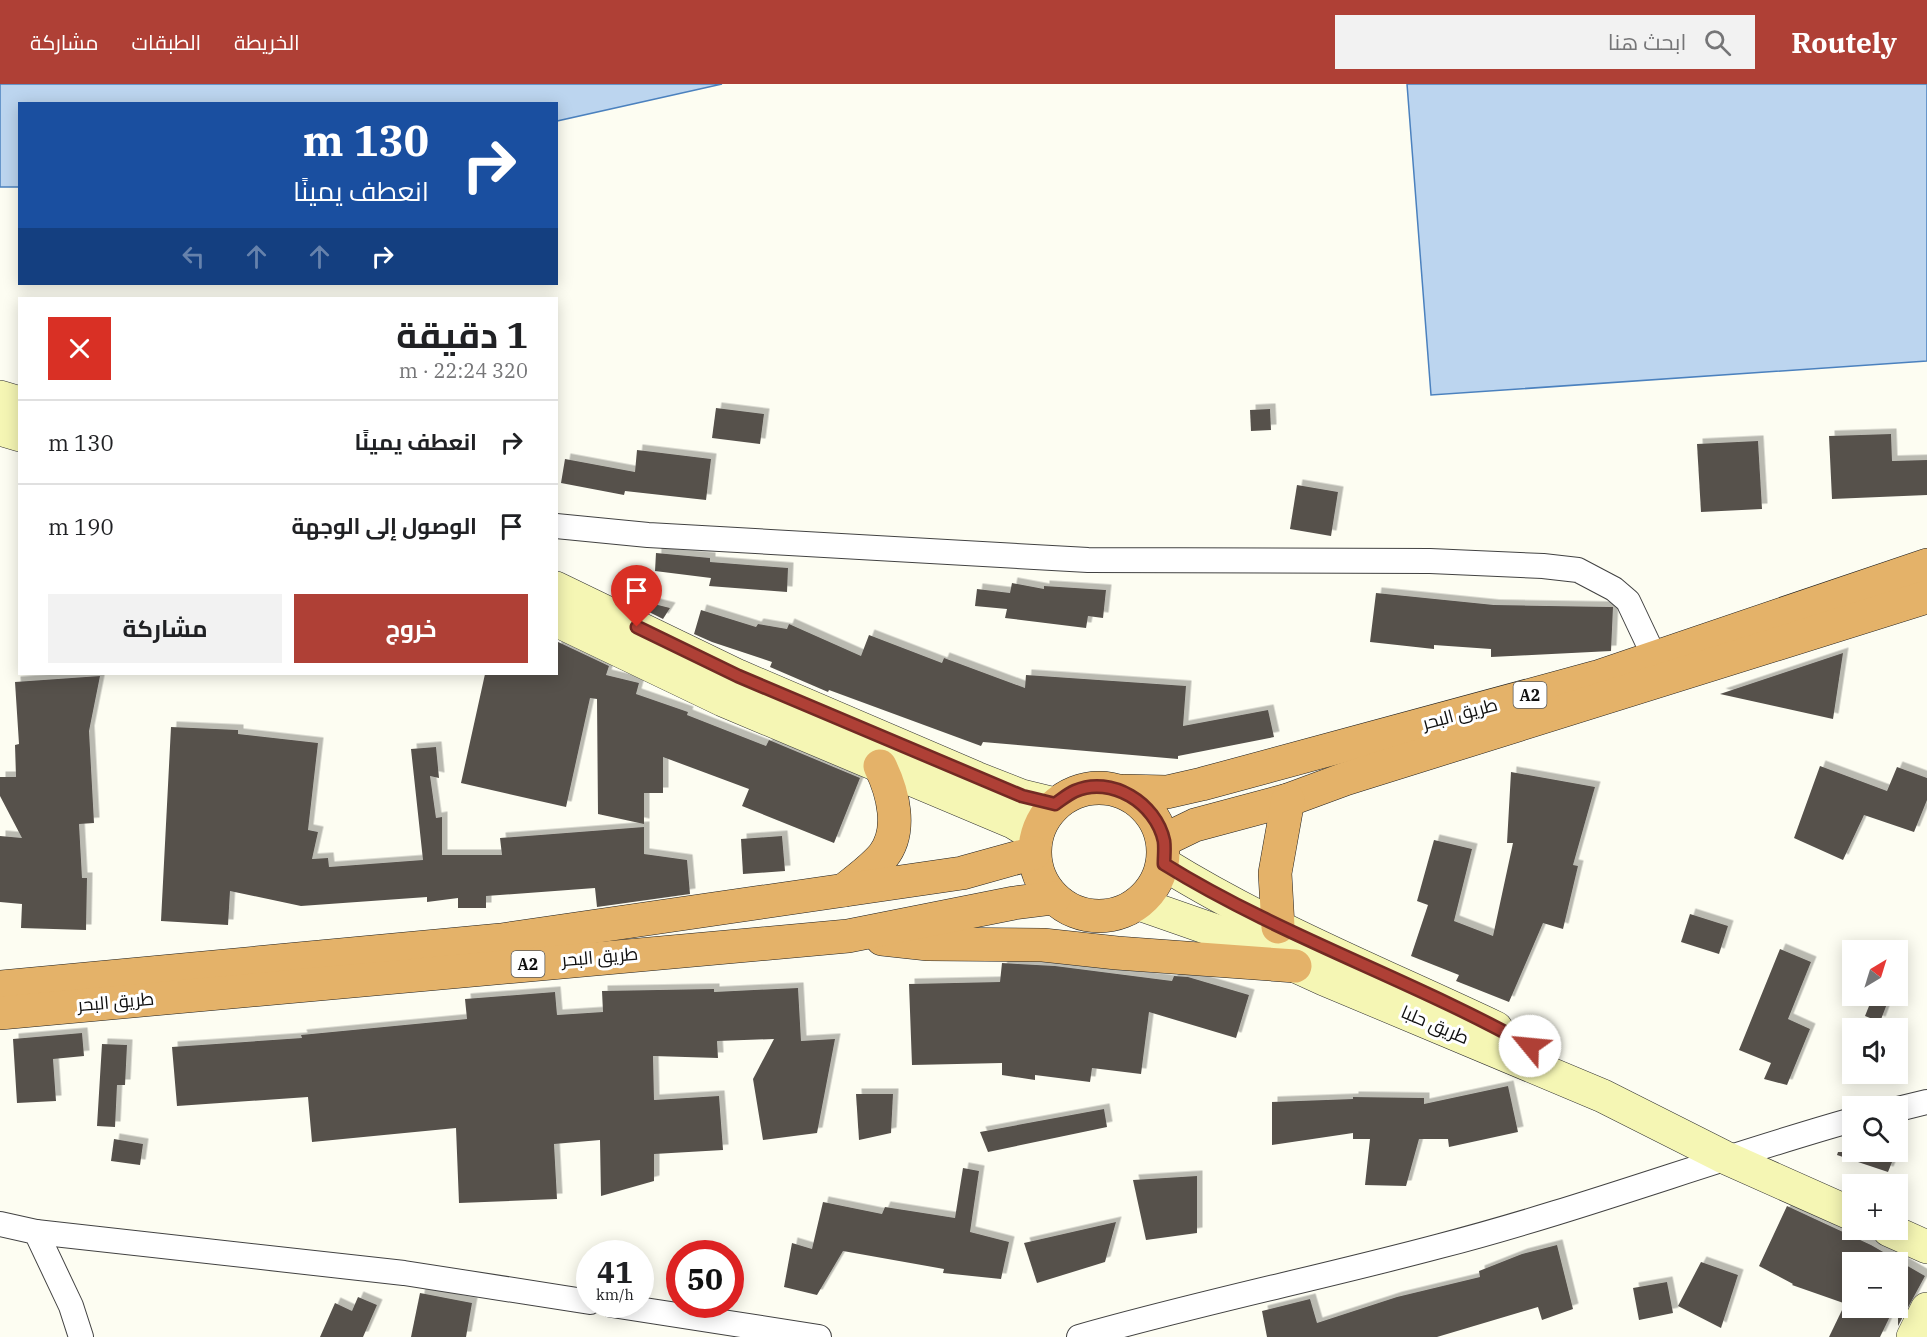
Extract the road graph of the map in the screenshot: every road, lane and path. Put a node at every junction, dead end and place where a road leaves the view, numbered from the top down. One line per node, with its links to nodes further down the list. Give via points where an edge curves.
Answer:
1 (0, 397): 2 (main road)
2 (18, 402)
3 (0, 429): 4 (main road)
4 (18, 434)
5 (558, 526): 10 (street, via 648,535 1088,560 1430,561 1578,570 1628,601)
6 (1927, 565): 10 (highway, طريق البحر / A2)
7 (558, 589): 12 (main road)
8 (1927, 597): 11 (highway, طريق البحر / A2)
9 (558, 621): 12 (main road)
10 (1654, 656): 11 (highway, طريق البحر / A2)
11 (1601, 687): 14 (highway, طريق البحر / A2, via 1167,792); 15 (highway, طريق البحر / A2)
12 (730, 688): 13 (main road); 16 (main road, via 1022,796)
13 (880, 766): 17 (main road, via 1013,822); 19 (highway, via 894,804 893,829 885,854)
14 (1124, 791): 16 (highway, A2, via 1100,786 1076,790); 18 (highway, A2, via 1150,811)
15 (1288, 800): 18 (highway, طريق البحر / A2, via 1195,825); 22 (highway, via 1275,873)
16 (1055, 804): 17 (highway, A2, via 1043,819)
17 (1035, 845): 19 (highway, طريق البحر / A2, via 962,873); 20 (highway, via 1040,878)
18 (1164, 852): 21 (highway, via 1155,886); 22 (main road, طريق حلبا, via 1205,889)
19 (844, 890): 24 (highway, طريق البحر / A2)
20 (1054, 898): 21 (highway, via 1073,911 1095,917 1118,914); 23 (highway, طريق البحر / A2)
21 (1138, 904): 25 (main road, طريق حلبا, via 1228,935)
22 (1278, 927): 27 (main road, طريق حلبا, via 1512,1036 1564,1065)
23 (848, 936): 24 (highway, طريق البحر / A2); 25 (highway, via 928,944 1043,945)
24 (623, 939): 26 (highway, طريق البحر / A2, via 501,940)
25 (1295, 966): 27 (main road, طريق حلبا)
26 (1, 1000)
27 (1603, 1096): 31 (main road)
28 (1927, 1102): 29 (street)
29 (1908, 1107)
30 (1842, 1123): 31 (street)
31 (1724, 1157): 32 (main road); 42 (street, via 1442,1246)
32 (1842, 1210)
33 (0, 1224): 34 (street)
34 (36, 1232): 37 (street, via 404,1273); 40 (street, via 71,1306)
35 (1908, 1238): 36 (main road)
36 (1927, 1247)
37 (576, 1300)
38 (1927, 1309): 43 (main road)
39 (654, 1311): 41 (street)
40 (81, 1337)
41 (819, 1337)
42 (1079, 1337)
43 (1913, 1337)

